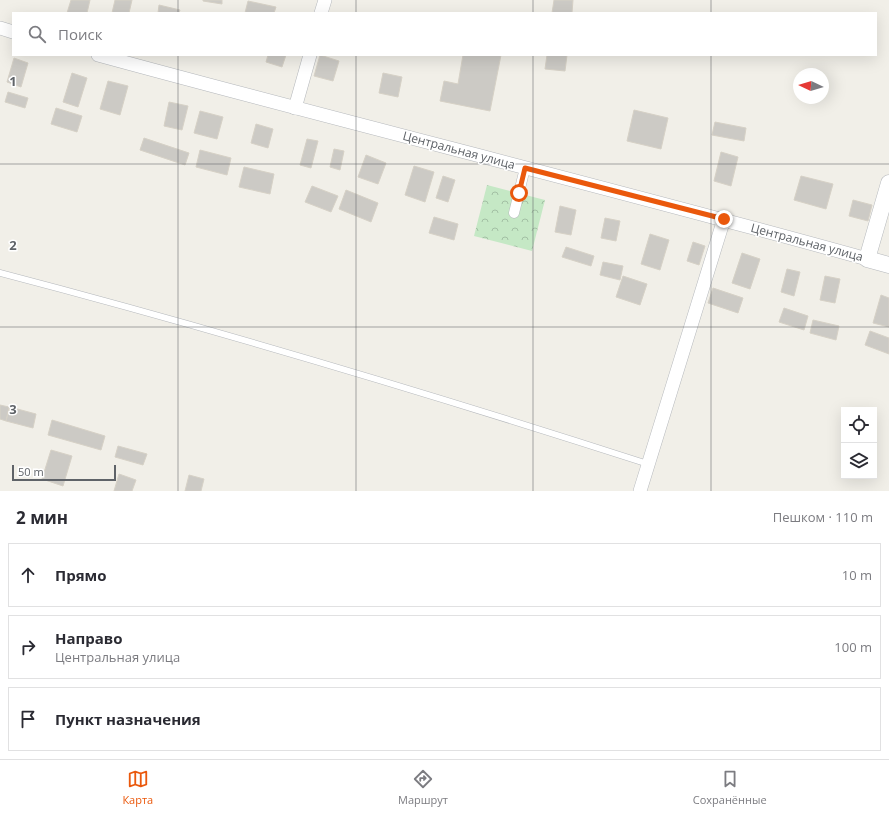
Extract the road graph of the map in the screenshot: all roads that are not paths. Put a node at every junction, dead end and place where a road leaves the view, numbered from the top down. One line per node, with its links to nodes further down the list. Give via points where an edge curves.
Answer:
1 (325, 0): 2 (street)
2 (321, 12)
3 (0, 28): 4 (street)
4 (12, 32)
5 (102, 56): 7 (street, Центральная улица)
6 (310, 56): 7 (street)
7 (295, 108): 8 (street, Центральная улица)
8 (525, 168): 10 (street); 11 (street, Центральная улица)
9 (889, 183): 12 (street)
10 (514, 213)
11 (724, 219): 12 (street, Центральная улица); 15 (street)
12 (867, 259): 13 (street, Центральная улица)
13 (889, 265)
14 (0, 273): 15 (lane, via 175,319)
15 (648, 464): 16 (street)
16 (640, 491)

